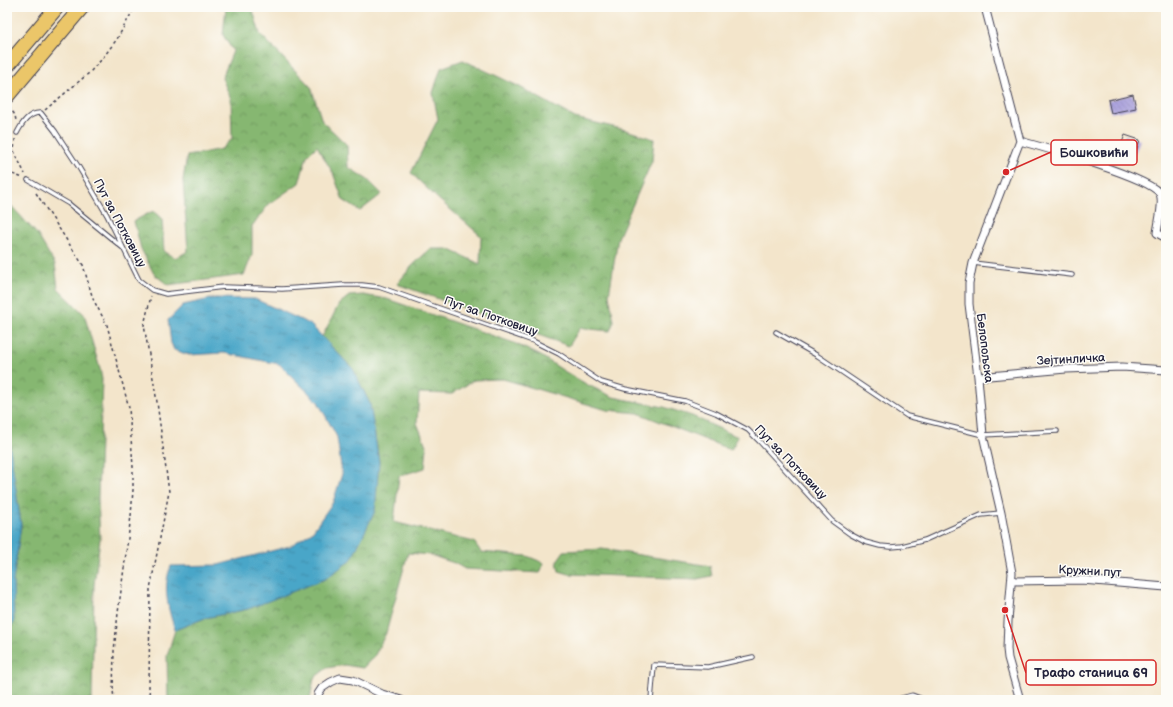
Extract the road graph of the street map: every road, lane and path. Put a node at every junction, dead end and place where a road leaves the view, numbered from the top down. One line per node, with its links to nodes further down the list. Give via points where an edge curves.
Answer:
1 (57, 7): 5 (highway)
2 (82, 7): 6 (highway)
3 (135, 7): 8 (path, via 117,38 96,66)
4 (985, 7): 10 (street)
5 (11, 62)
6 (7, 96)
7 (7, 103): 9 (path, via 15,115)
8 (41, 113): 9 (lane, via 29,116); 14 (lane, Пут за Потковицу, via 107,215)
9 (17, 133): 12 (path, via 14,151)
10 (1020, 141): 13 (street, via 1122,173 1156,188 1161,198 1157,233); 15 (street, Белопољска)
11 (7, 172): 12 (path)
12 (28, 180): 14 (lane, via 69,204); 27 (path, via 83,265 93,299 107,324 129,408 133,467 132,497 114,651)
13 (1166, 238)
14 (124, 250): 17 (lane, Пут за Потковицу, via 138,280)
15 (973, 263): 16 (lane); 20 (street, Белопољска, via 969,283 969,304)
16 (1072, 274)
17 (152, 290): 23 (lane, Пут за Потковицу, via 166,294 224,287 282,289 362,285 396,292 545,346 601,382 686,402 716,413 748,430 832,521 865,542 880,546 902,546 925,540 981,515); 28 (path, via 144,325 169,492 150,589)
18 (776, 332): 22 (lane, via 818,356 907,416)
19 (1166, 370): 20 (street, Зејтинличка, via 1122,367)
20 (978, 378): 22 (street, Белопољска)
21 (1057, 431): 22 (lane)
22 (983, 435): 23 (street, Белопољска)
23 (1001, 513): 24 (street, Белопољска)
24 (1013, 580): 25 (street, Кружни пут, via 1082,580); 34 (street, Белопољска, via 1007,649)
25 (1166, 587)
26 (753, 657): 31 (lane, via 708,667 654,665)
27 (114, 700)
28 (150, 700)
29 (318, 700): 30 (street, via 322,688 340,678 353,680)
30 (400, 700)
31 (651, 700)
32 (901, 700): 33 (street, via 912,697)
33 (920, 700)
34 (1020, 700)

